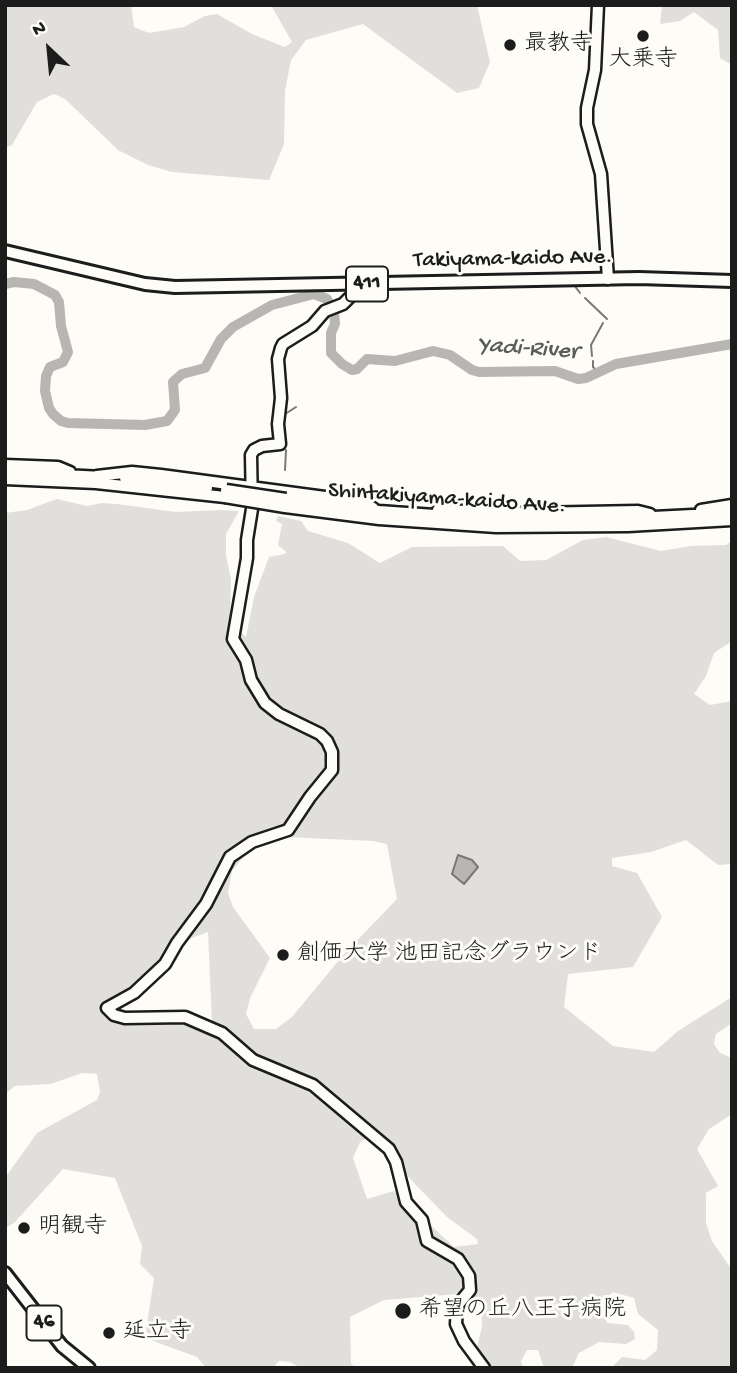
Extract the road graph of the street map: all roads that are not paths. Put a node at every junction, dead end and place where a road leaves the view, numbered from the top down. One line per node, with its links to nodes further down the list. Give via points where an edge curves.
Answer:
1 (598, 5): 3 (main road, via 587,124 601,174)
2 (5, 251): 5 (main road, Takiyama-kaido Ave. / 411, via 175,287)
3 (608, 279): 4 (main road, Takiyama-kaido Ave. / 411); 5 (main road, Takiyama-kaido Ave. / 411)
4 (732, 281)
5 (363, 284): 11 (main road, via 343,304 283,344 278,359 280,444 252,452)
6 (5, 465): 8 (main road, via 58,467)
7 (5, 472): 8 (main road)
8 (76, 476): 9 (main road)
9 (97, 476): 11 (main road, via 132,472); 12 (main road)
10 (5, 479): 12 (main road)
11 (251, 488): 15 (main road, via 362,502); 21 (main road, via 247,558 234,643 268,707 327,741 332,770 288,830 252,842 233,855 206,904 159,971 107,1008 125,1018 185,1017 222,1033 253,1060 313,1085 388,1149 407,1202 422,1220 427,1241 458,1259 469,1276 470,1290 457,1306 456,1324)
12 (225, 494): 13 (main road, bridge)
13 (286, 503): 15 (main road, Shintakiyama-kaido Ave.); 18 (main road, Shintakiyama-kaido Ave., via 379,519 496,527)
14 (732, 505): 17 (main road)
15 (379, 511): 17 (main road, Shintakiyama-kaido Ave., via 638,511)
16 (732, 513): 17 (main road)
17 (673, 516)
18 (732, 520)
19 (5, 1273): 20 (main road, 46, via 62,1346)
20 (89, 1368)
21 (484, 1368)

